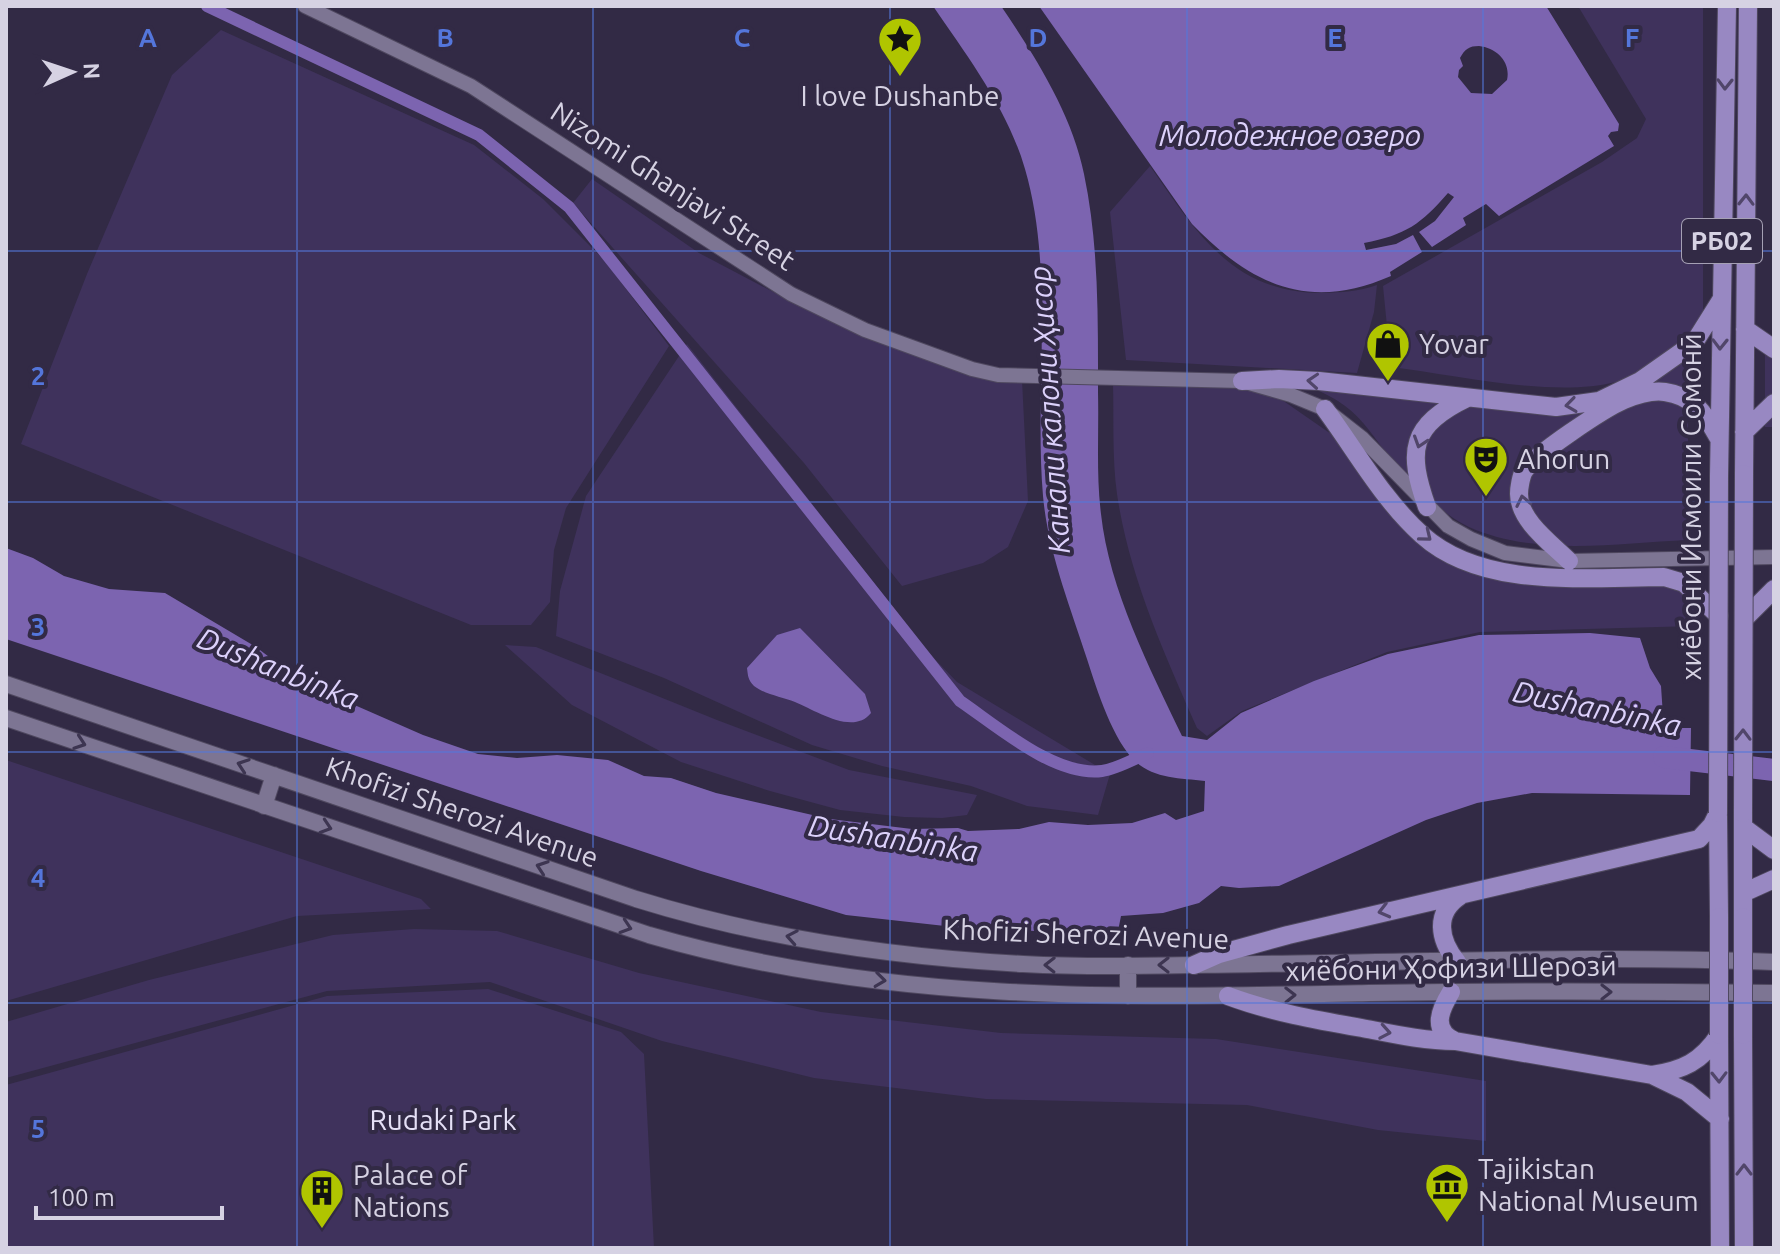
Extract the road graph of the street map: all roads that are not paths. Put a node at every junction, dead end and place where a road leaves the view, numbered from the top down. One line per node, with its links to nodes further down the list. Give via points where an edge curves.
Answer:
1 (305, 6): 7 (street, Nizomi Ghanjavi Street, via 471,86 791,294 865,330 998,375)
2 (1727, 6): 4 (highway, хиёбони Исмоили Сомонӣ / РБ02, one-way to 4)
3 (1748, 6): 5 (highway, РБ02, one-way to 3)
4 (1721, 300): 8 (highway, one-way to 8, via 1694,343 1640,381 1599,401 1556,407); 12 (highway, хиёбони Исмоили Сомонӣ / РБ02, one-way to 12)
5 (1745, 329): 6 (highway); 11 (highway, РБ02)
6 (1774, 349)
7 (1242, 381): 8 (highway, one-way to 7, via 1319,381); 10 (street, Nizomi Ghanjavi Street)
8 (1467, 398): 13 (highway, one-way to 13, via 1442,410 1418,440 1415,461)
9 (1774, 403): 11 (highway)
10 (1325, 409): 13 (street, Nizomi Ghanjavi Street, via 1362,438); 17 (highway, one-way to 17, via 1374,479 1423,535 1445,550 1515,575 1664,577 1684,583)
11 (1744, 432): 18 (highway, хиёбони Исмоили Сомонӣ / РБ02, bridge)
12 (1719, 440): 15 (highway, one-way to 12, via 1526,517 1518,496 1523,472 1535,458 1622,401 1663,391 1704,411); 17 (highway, хиёбони Исмоили Сомонӣ / РБ02, bridge)
13 (1427, 507): 15 (street, Nizomi Ghanjavi Street, via 1448,526 1505,553)
14 (1774, 557): 15 (street, Nizomi Ghanjavi Street)
15 (1569, 561)
16 (1774, 589): 18 (highway)
17 (1719, 616): 23 (highway, хиёбони Исмоили Сомонӣ / РБ02, bridge)
18 (1745, 618): 24 (highway, хиёбони Исмоили Сомонӣ / РБ02, one-way to 18, bridge)
19 (6, 684): 21 (main road, Khofizi Sherozi Avenue, one-way to 19)
20 (6, 718): 22 (main road, Khofizi Sherozi Avenue, one-way to 22)
21 (274, 775): 22 (main road); 33 (main road, Khofizi Sherozi Avenue, one-way to 21, via 958,959 740,928 636,899)
22 (264, 806): 37 (main road, Khofizi Sherozi Avenue, one-way to 37, via 649,935 729,956 984,992)
23 (1718, 813): 25 (highway); 27 (highway, хиёбони Исмоили Сомонӣ / РБ02)
24 (1743, 820): 26 (highway); 29 (highway, хиёбони Исмоили Сомонӣ / РБ02)
25 (1699, 839): 27 (highway); 30 (highway)
26 (1774, 850)
27 (1718, 862): 39 (highway, хиёбони Исмоили Сомонӣ / РБ02, bridge)
28 (1774, 879): 29 (highway)
29 (1743, 893): 44 (highway, хиёбони Исмоили Сомонӣ / РБ02, one-way to 29, bridge)
30 (1460, 896): 31 (highway, via 1446,909 1442,932); 34 (highway, one-way to 34, via 1263,941)
31 (1457, 962): 32 (main road, Khofizi Sherozi Avenue); 34 (main road, Khofizi Sherozi Avenue)
32 (1774, 962)
33 (1128, 965): 34 (main road, Khofizi Sherozi Avenue, one-way to 33); 37 (main road)
34 (1194, 965)
35 (1451, 992): 36 (main road, хиёбони Ҳофизи Шерозӣ, one-way to 36); 38 (main road, хиёбони Ҳофизи Шерозӣ, one-way to 35); 40 (highway, via 1439,1024)
36 (1774, 993)
37 (1128, 996): 38 (main road, хиёбони Ҳофизи Шерозӣ)
38 (1228, 996): 40 (highway, one-way to 40, via 1295,1016)
39 (1719, 1035): 41 (highway, via 1696,1061); 42 (highway, хиёбони Исмоили Сомонӣ / РБ02, one-way to 42)
40 (1455, 1041): 41 (highway)
41 (1652, 1075): 42 (highway, via 1687,1092)
42 (1720, 1119): 43 (highway, хиёбони Исмоили Сомонӣ / РБ02)
43 (1720, 1248)
44 (1744, 1248)

